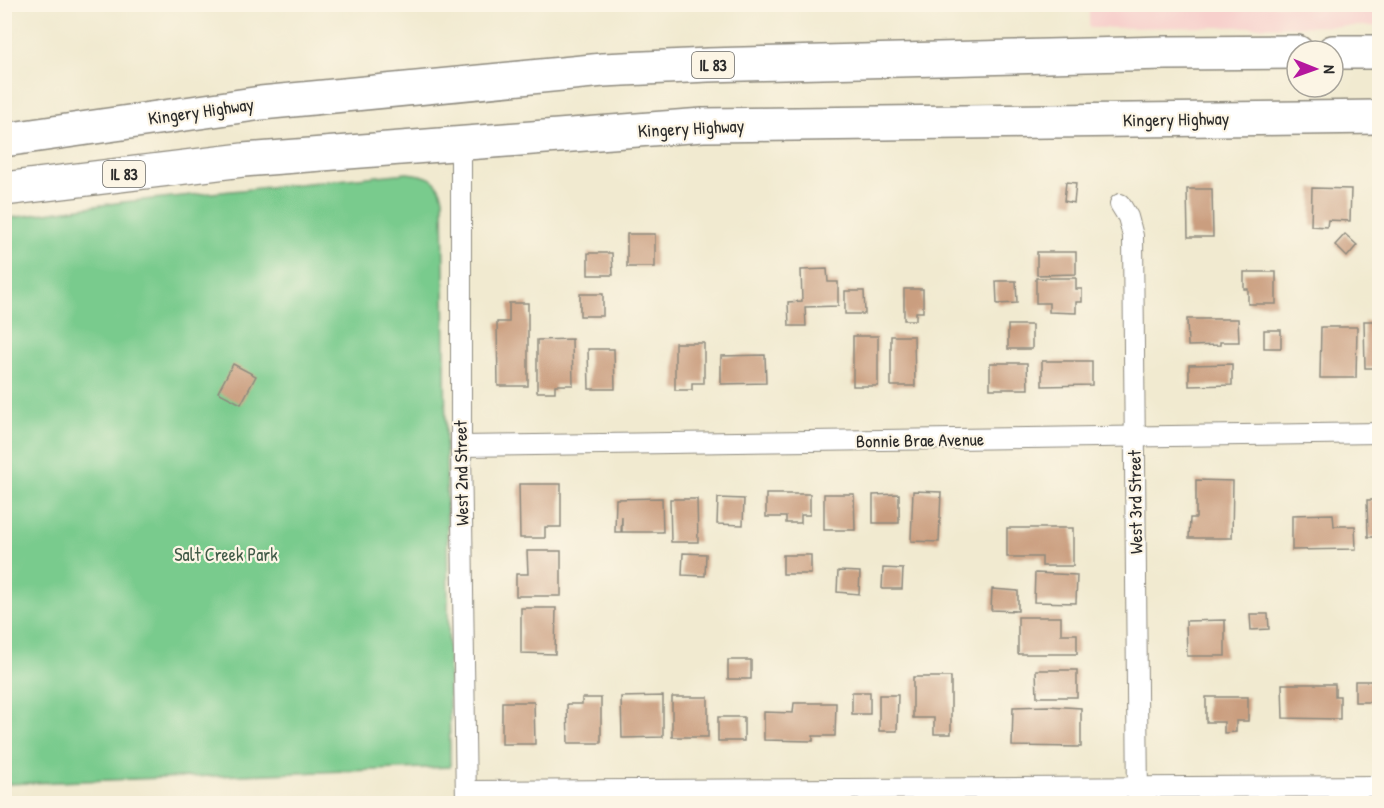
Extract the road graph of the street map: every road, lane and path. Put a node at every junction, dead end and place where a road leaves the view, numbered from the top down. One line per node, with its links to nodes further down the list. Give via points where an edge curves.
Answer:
1 (1285, 52): 5 (highway, Kingery Highway / IL 83, via 603,70 261,103)
2 (1345, 52): 3 (highway)
3 (1380, 52)
4 (1380, 117): 6 (highway, Kingery Highway / IL 83, via 703,125)
5 (4, 140)
6 (461, 142): 7 (highway, Kingery Highway / IL 83, via 243,160); 11 (street, West 2nd Street)
7 (4, 189)
8 (1120, 204): 10 (street, West 3rd Street, via 1132,236)
9 (1380, 433): 10 (street, Bonnie Brae Avenue)
10 (1134, 437): 11 (street, Bonnie Brae Avenue); 13 (street, West 3rd Street)
11 (461, 446): 14 (street, West 2nd Street)
12 (1380, 786): 13 (street)
13 (1138, 796): 14 (street)
14 (466, 797)

